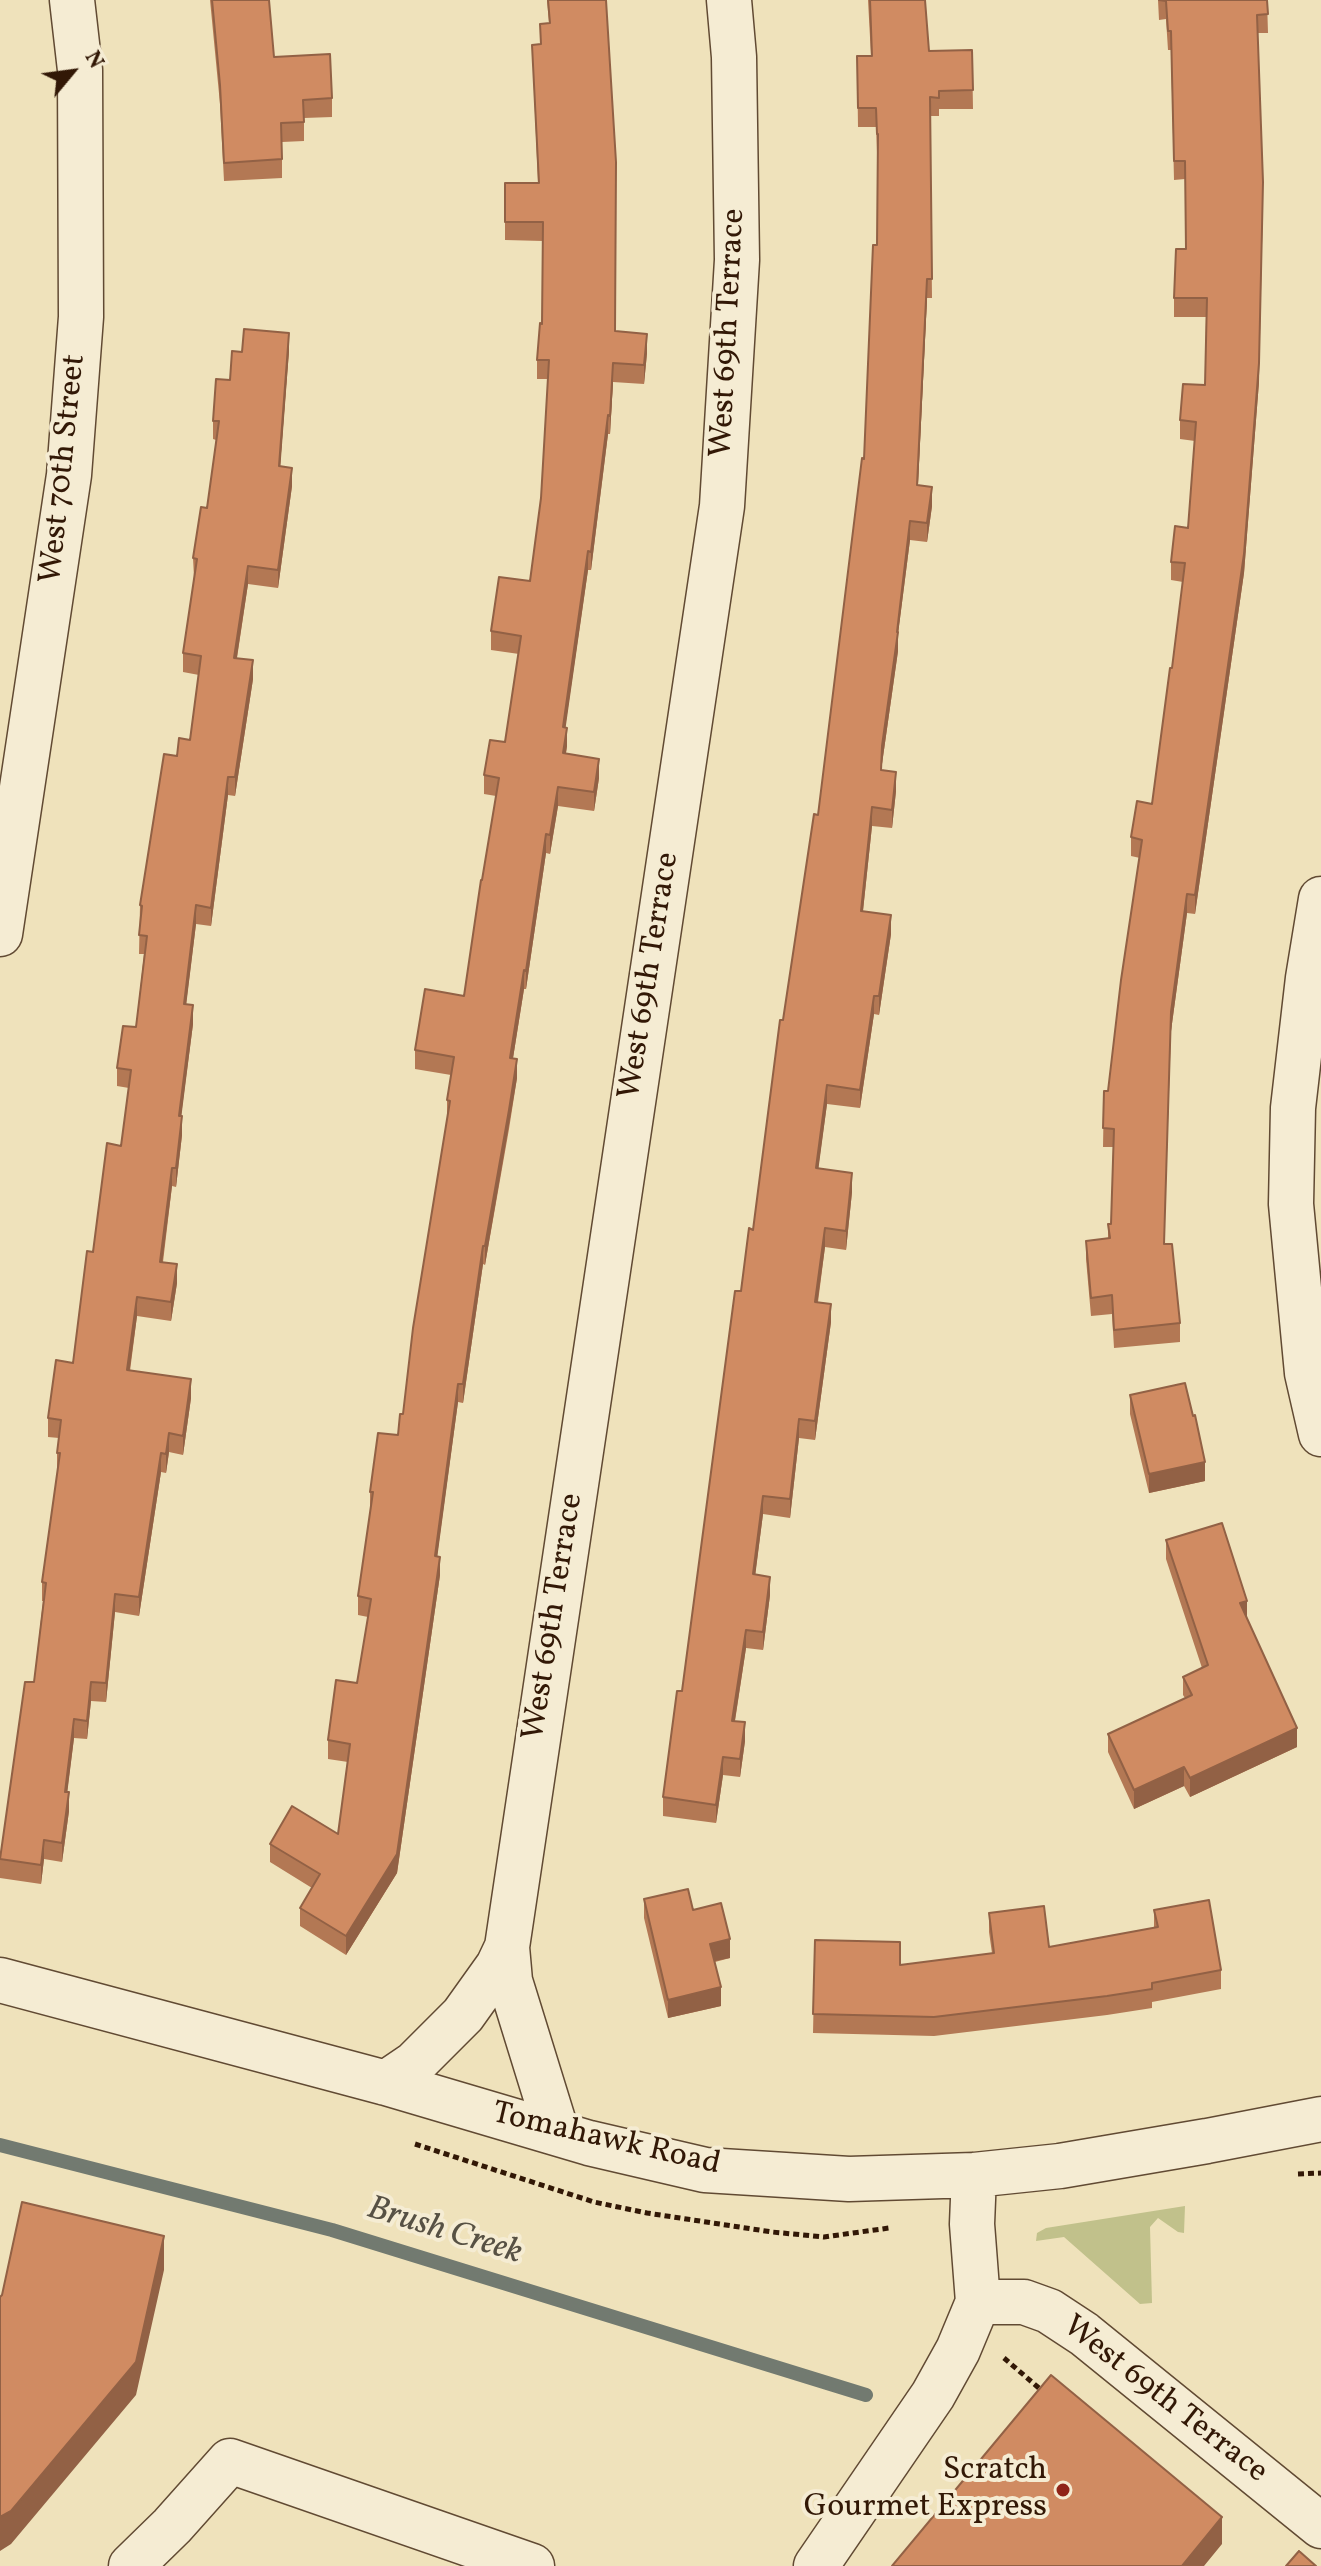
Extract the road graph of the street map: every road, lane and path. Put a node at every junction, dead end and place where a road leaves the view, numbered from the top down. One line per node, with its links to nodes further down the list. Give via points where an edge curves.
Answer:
1 (72, 0): 4 (street, West 70th Street, via 80,70 81,317 69,475)
2 (729, 0): 6 (street, West 69th Terrace, via 737,260 722,506)
3 (1321, 899): 5 (street, via 1293,1108 1291,1204 1307,1373)
4 (0, 934)
5 (1321, 1434)
6 (507, 1947): 8 (street, West 69th Terrace, via 463,2015 414,2064); 10 (street, West 69th Terrace, via 510,1981)
7 (0, 1980): 8 (street, Tomahawk Road)
8 (386, 2083): 10 (street, Tomahawk Road)
9 (1321, 2119): 11 (street, Tomahawk Road, via 1060,2166)
10 (557, 2133): 11 (street, Tomahawk Road, via 705,2170 849,2179)
11 (974, 2175): 12 (street)
12 (978, 2302): 15 (street, West 69th Terrace, via 1024,2302 1049,2311); 18 (street, via 933,2395)
13 (994, 2349): 14 (path, via 1040,2389)
14 (1043, 2399)
15 (1321, 2526)
16 (131, 2566): 17 (street, via 230,2461)
17 (532, 2566)
18 (816, 2566)

